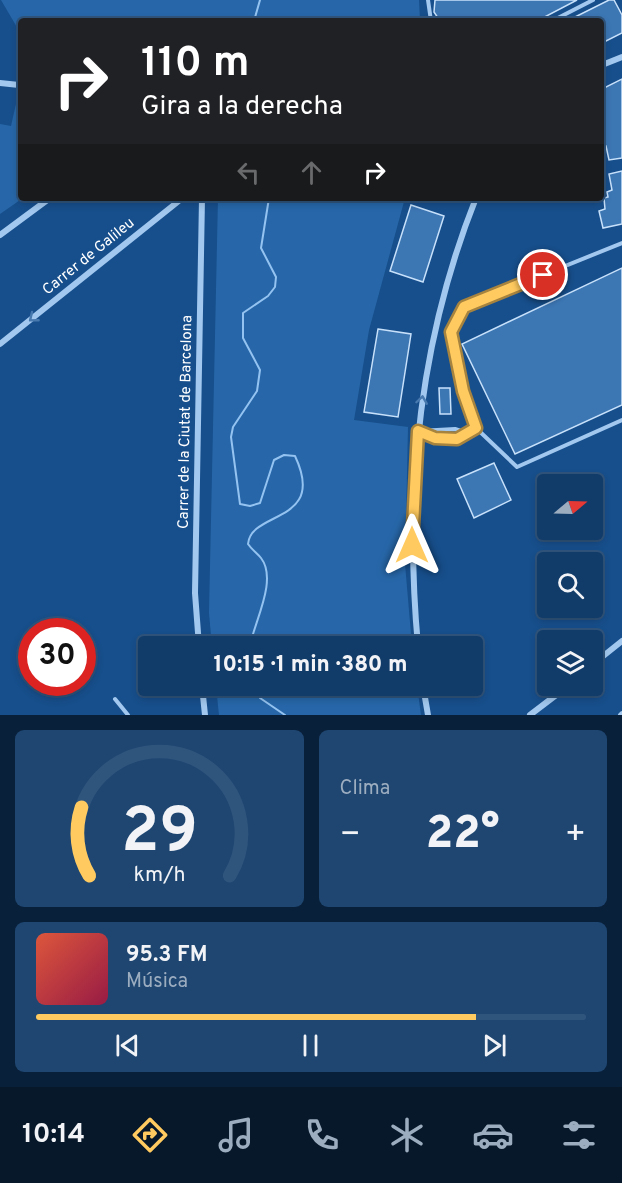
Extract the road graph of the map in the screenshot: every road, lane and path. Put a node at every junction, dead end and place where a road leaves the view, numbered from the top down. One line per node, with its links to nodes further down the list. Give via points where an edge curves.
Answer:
1 (428, 0): 3 (lane)
2 (593, 0): 4 (lane)
3 (431, 18)
4 (558, 18)
5 (622, 57): 6 (street)
6 (604, 64)
7 (0, 83): 8 (street)
8 (18, 85)
9 (46, 201): 13 (street)
10 (179, 201): 15 (street, Carrer de Galileu, one-way to 15)
11 (202, 201): 20 (street, Carrer de la Ciutat de Barcelona, via 195,593)
12 (475, 201): 18 (street, one-way to 12, via 430,348 447,281)
13 (0, 235)
14 (622, 243): 17 (lane, via 464,307 451,332 463,391)
15 (0, 344)
16 (622, 420): 17 (lane, via 517,467)
17 (476, 428): 19 (lane)
18 (418, 431): 19 (lane, via 448,429); 19 (lane, via 435,438 457,439); 21 (street, via 412,508)
19 (465, 433)
20 (198, 636)
21 (417, 636)
22 (622, 641): 23 (street)
23 (603, 656)
24 (203, 696): 29 (street)
25 (425, 696): 30 (street)
26 (555, 696): 31 (street)
27 (115, 699): 28 (lane)
28 (128, 715)
29 (205, 715)
30 (428, 715)
31 (531, 715)

